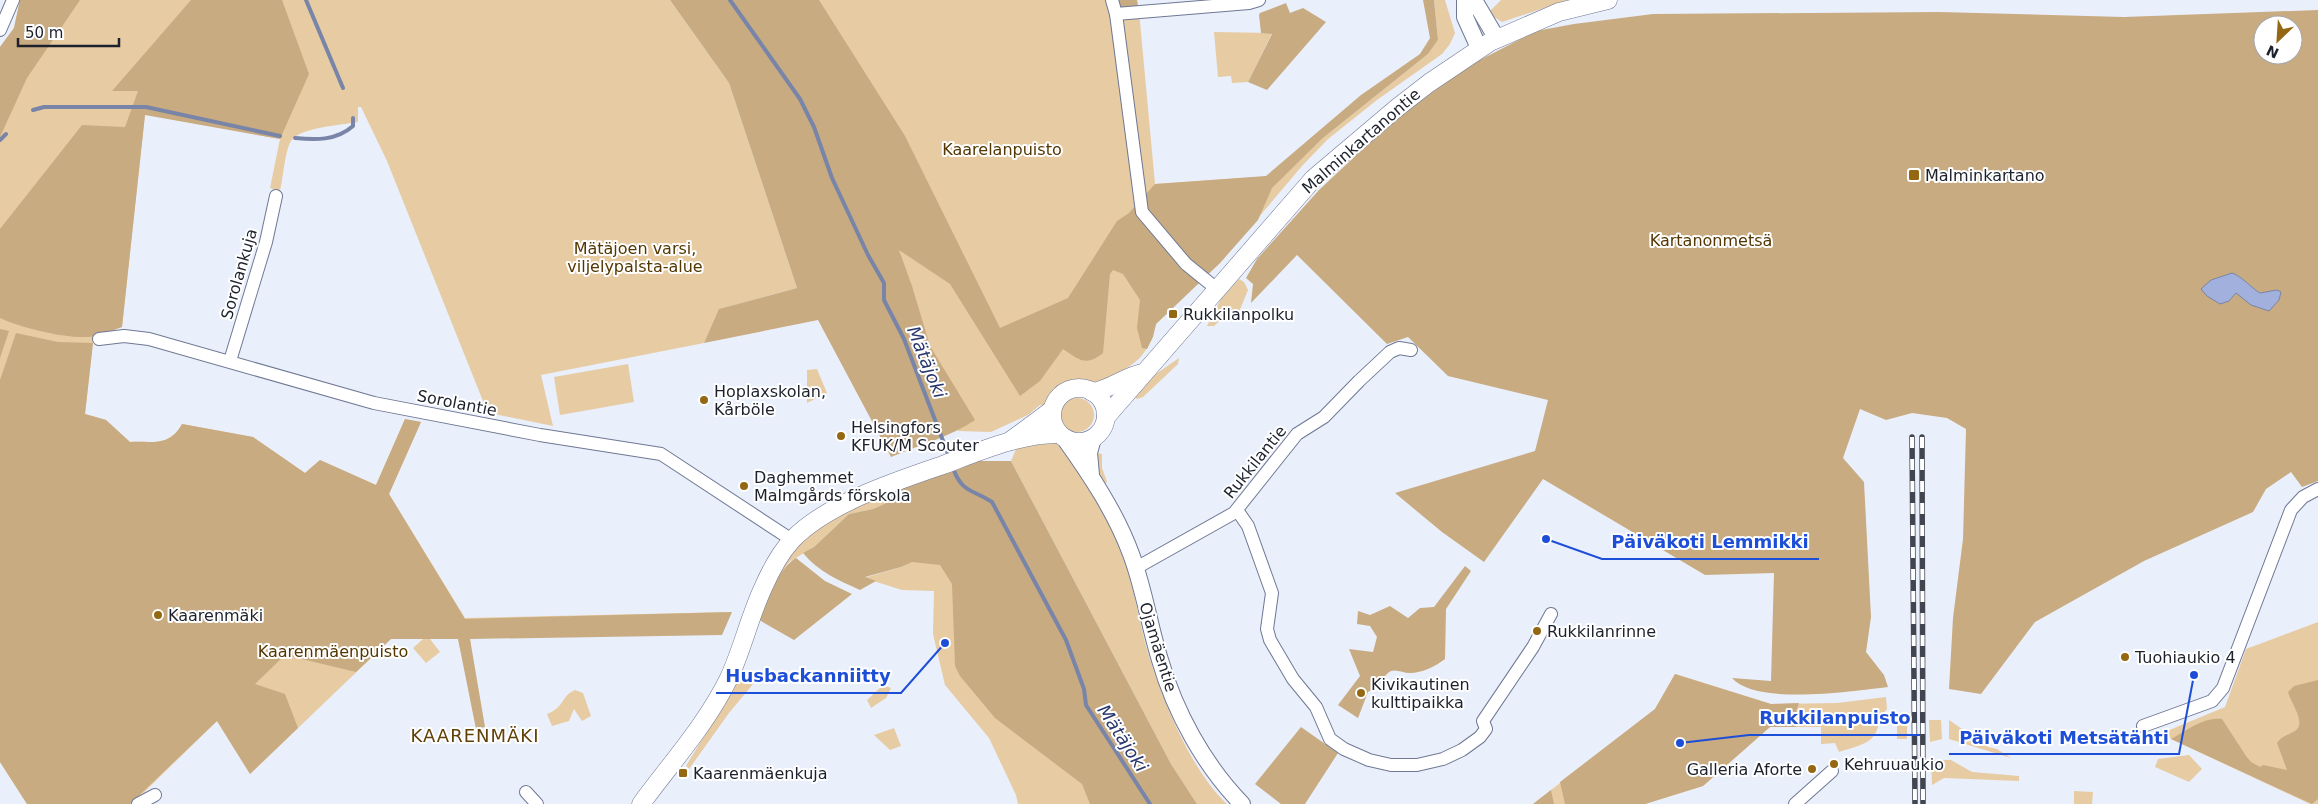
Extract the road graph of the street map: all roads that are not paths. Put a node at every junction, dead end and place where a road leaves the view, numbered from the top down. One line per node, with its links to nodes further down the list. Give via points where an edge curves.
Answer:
1 (13, 0): 8 (street)
2 (1112, 0): 7 (street)
3 (1259, 0): 7 (street)
4 (1465, 0): 10 (street, via 1466,17)
5 (1474, 0): 9 (street)
6 (1608, 0): 9 (main road, Malminkartanontie, via 1558,12)
7 (1116, 14): 12 (street, via 1142,212 1186,264)
8 (0, 30)
9 (1497, 39): 10 (main road, Malminkartanontie)
10 (1479, 48): 12 (main road, Malminkartanontie, via 1398,107 1314,178)
11 (276, 196): 15 (street, Sorolankuja, via 266,242)
12 (1218, 290): 16 (main road, Malminkartanontie)
13 (99, 339): 15 (street, Sorolantie, via 124,336 149,339)
14 (1411, 350): 25 (street, Rukkilantie, via 1399,348 1390,352 1358,380 1324,417 1297,434)
15 (230, 361): 26 (street, Sorolantie, via 374,404 661,454)
16 (1144, 373): 17 (main road, Malminkartanontie); 19 (main road, Malminkartanontie)
17 (1092, 392): 18 (main road, via 1078,388 1064,392); 19 (main road, via 1101,400)
18 (1052, 410): 20 (main road, via 1054,427); 22 (main road)
19 (1106, 417): 21 (main road, via 1102,429)
20 (1062, 436): 21 (main road, via 1079,442); 22 (main road, via 1048,434); 23 (street, Ojamäentie)
21 (1093, 438): 23 (street, Ojamäentie, via 1088,464)
22 (1009, 441): 26 (main road, via 848,502 823,515)
23 (1092, 480): 27 (street, Ojamäentie, via 1126,541)
24 (2318, 489): 29 (street, via 2303,497 2292,510 2223,688 2212,701)
25 (1238, 510): 27 (street, Rukkilantie); 28 (street, via 1248,526 1272,593 1267,629 1281,661 1316,707 1330,739 1369,760 1391,765 1417,765 1442,759 1472,744 1486,729 1483,721)
26 (792, 540): 31 (main road, via 763,588 720,696 695,735)
27 (1136, 568): 38 (street, Ojamäentie, via 1160,661 1176,703 1208,763)
28 (1551, 614)
29 (2144, 726)
30 (1832, 772): 39 (street)
31 (656, 783): 36 (main road); 37 (main road)
32 (526, 792): 35 (street)
33 (155, 795): 34 (street)
34 (138, 804)
35 (537, 804)
36 (626, 804)
37 (641, 804)
38 (1242, 804)
39 (1796, 804)

